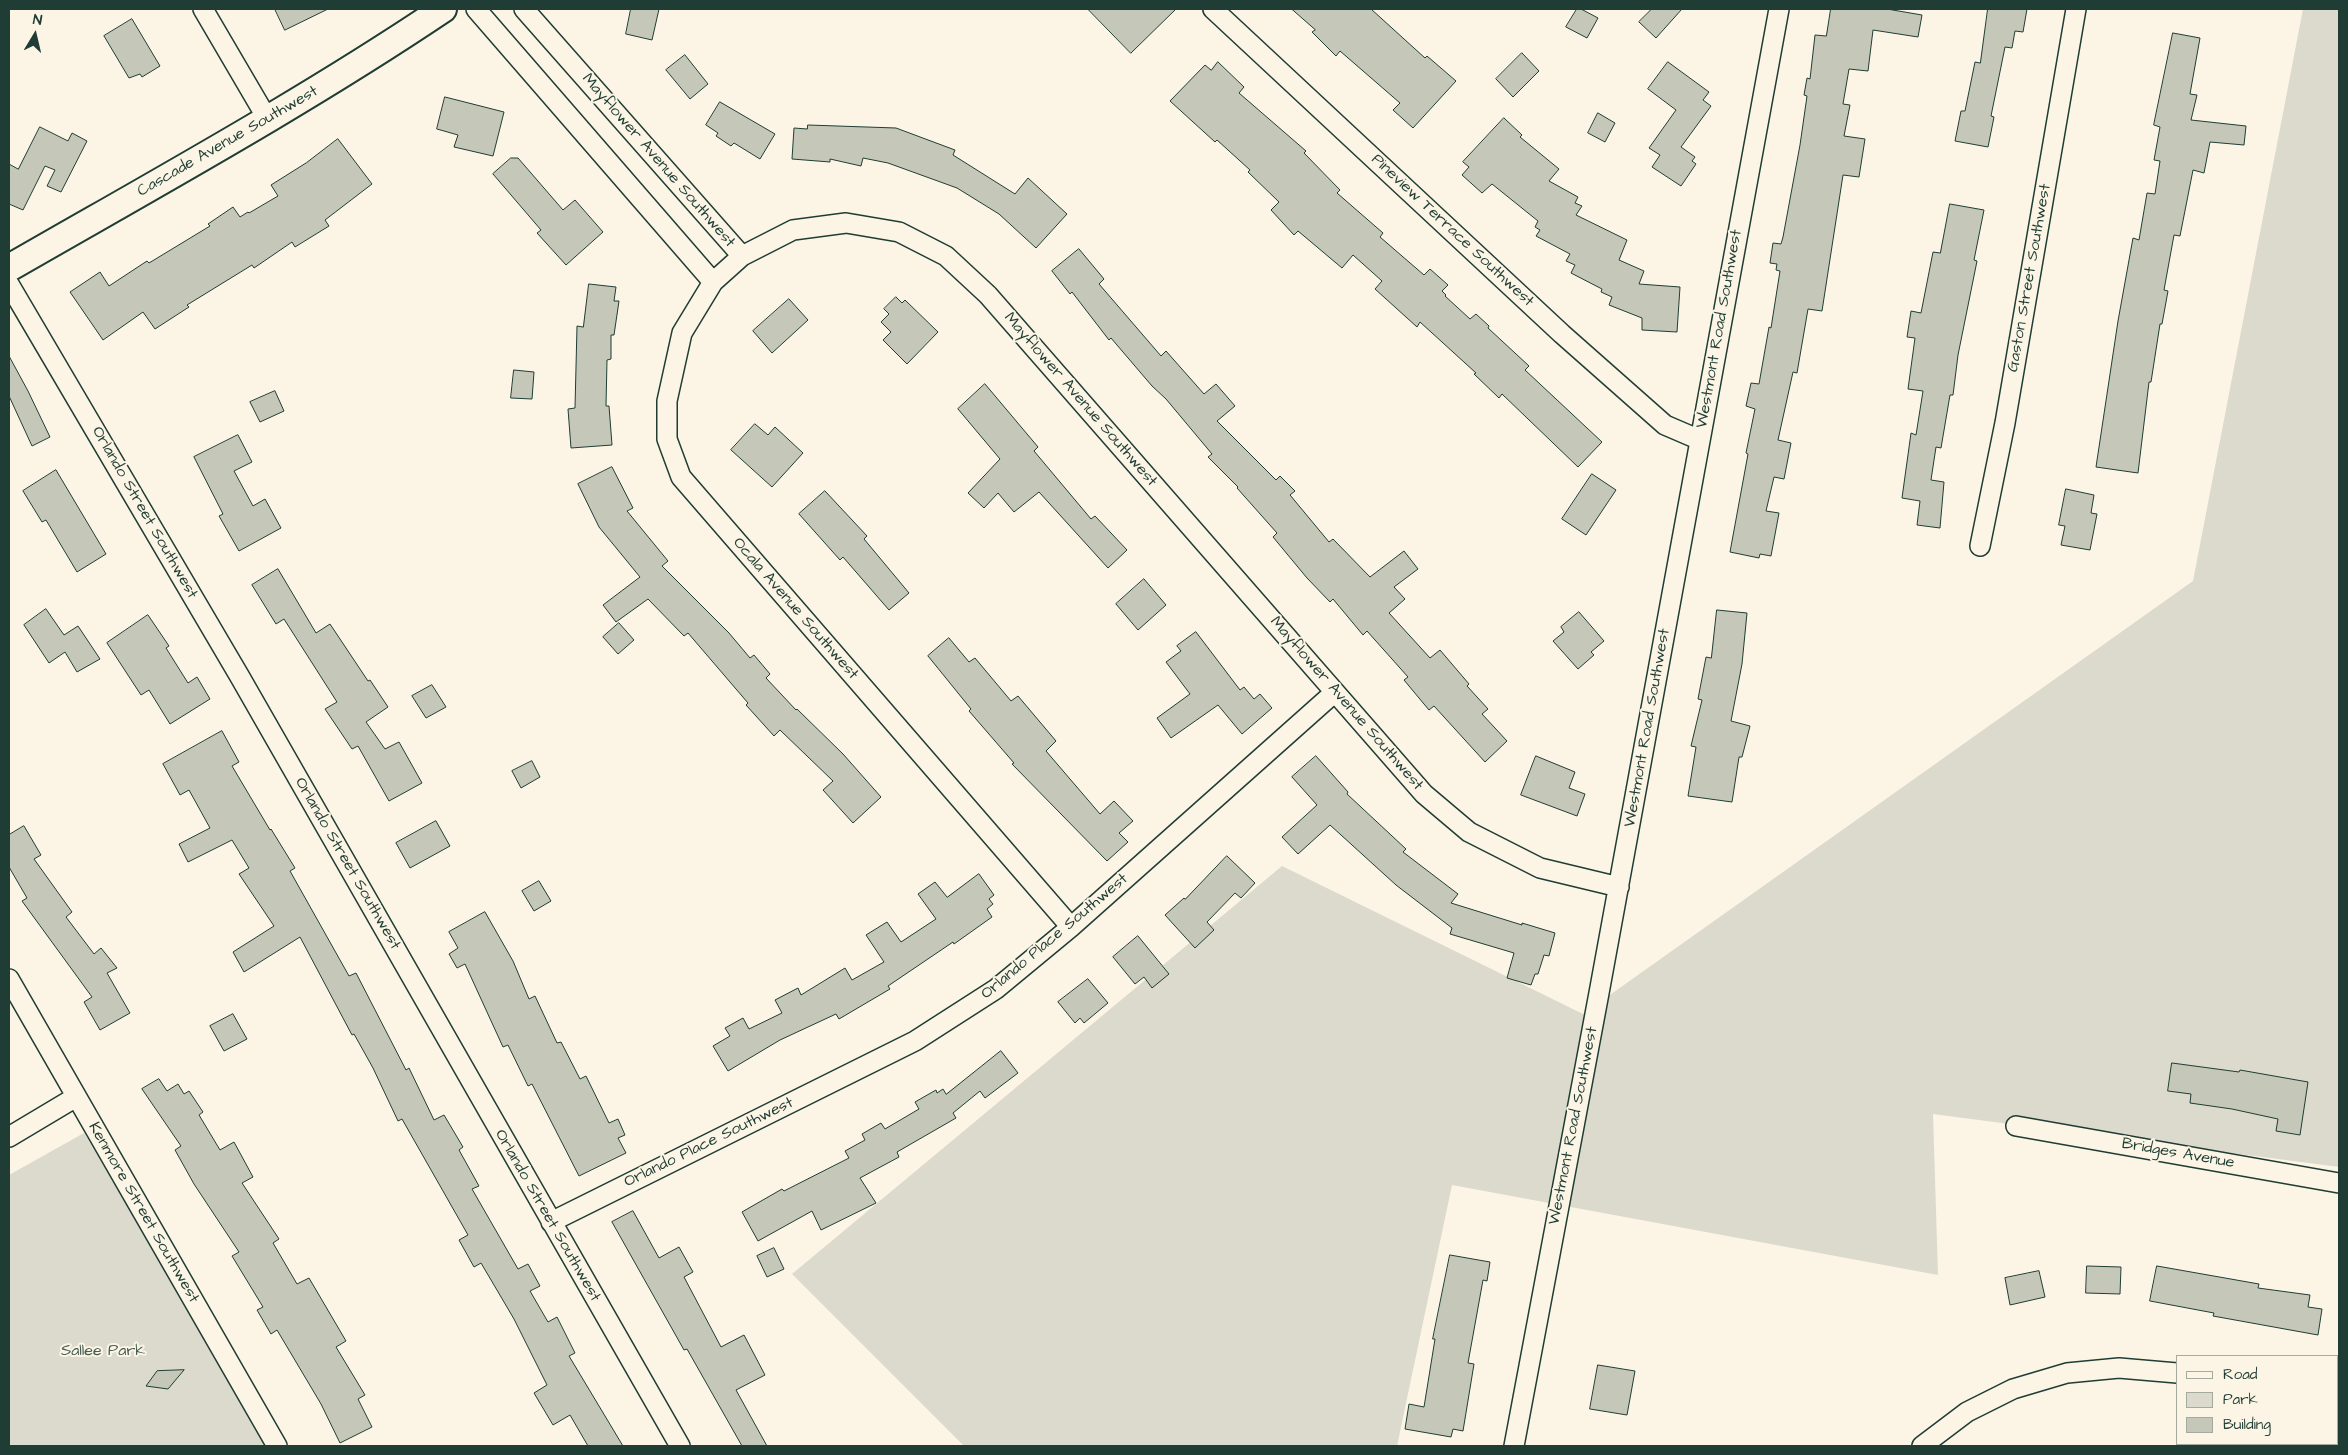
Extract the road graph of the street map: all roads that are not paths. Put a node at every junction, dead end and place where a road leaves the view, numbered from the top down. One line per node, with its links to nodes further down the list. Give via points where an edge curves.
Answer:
1 (204, 9): 8 (street)
2 (443, 9): 8 (main road, Cascade Avenue Southwest, via 369,59)
3 (476, 9): 11 (street)
4 (524, 9): 9 (street, Mayflower Avenue Southwest)
5 (1213, 9): 13 (street, Pineview Terrace Southwest, via 1562,334 1665,425)
6 (1779, 9): 13 (street, Westmont Road Southwest)
7 (2076, 9): 14 (street, Gaston Street Southwest, via 2005,423)
8 (268, 120): 10 (main road, Cascade Avenue Southwest)
9 (742, 256): 11 (street, Ocala Avenue Southwest); 15 (street, Mayflower Avenue Southwest, via 792,230 846,223 899,232 946,256 988,295)
10 (9, 268)
11 (712, 282): 17 (street, Ocala Avenue Southwest, via 682,333 667,401 667,440 681,477)
12 (9, 284): 23 (street, Orlando Street Southwest, via 240,677)
13 (1700, 440): 16 (street, Westmont Road Southwest)
14 (1980, 546)
15 (1335, 692): 16 (street, Mayflower Avenue Southwest, via 1424,794 1469,832 1540,868); 17 (street, Orlando Place Southwest)
16 (1619, 887): 27 (street, Westmont Road Southwest)
17 (1072, 927): 23 (street, Orlando Place Southwest, via 996,989 916,1041)
18 (9, 979): 19 (street, Kenmore Street Southwest)
19 (76, 1097): 21 (street); 25 (street, Kenmore Street Southwest)
20 (2016, 1126): 22 (street, Bridges Avenue)
21 (9, 1137)
22 (2339, 1183)
23 (551, 1222): 26 (street, Orlando Street Southwest)
24 (2176, 1373): 28 (street, via 2119,1368 2068,1373 2013,1389 1967,1412)
25 (277, 1446)
26 (680, 1446)
27 (1514, 1446)
28 (1922, 1446)

